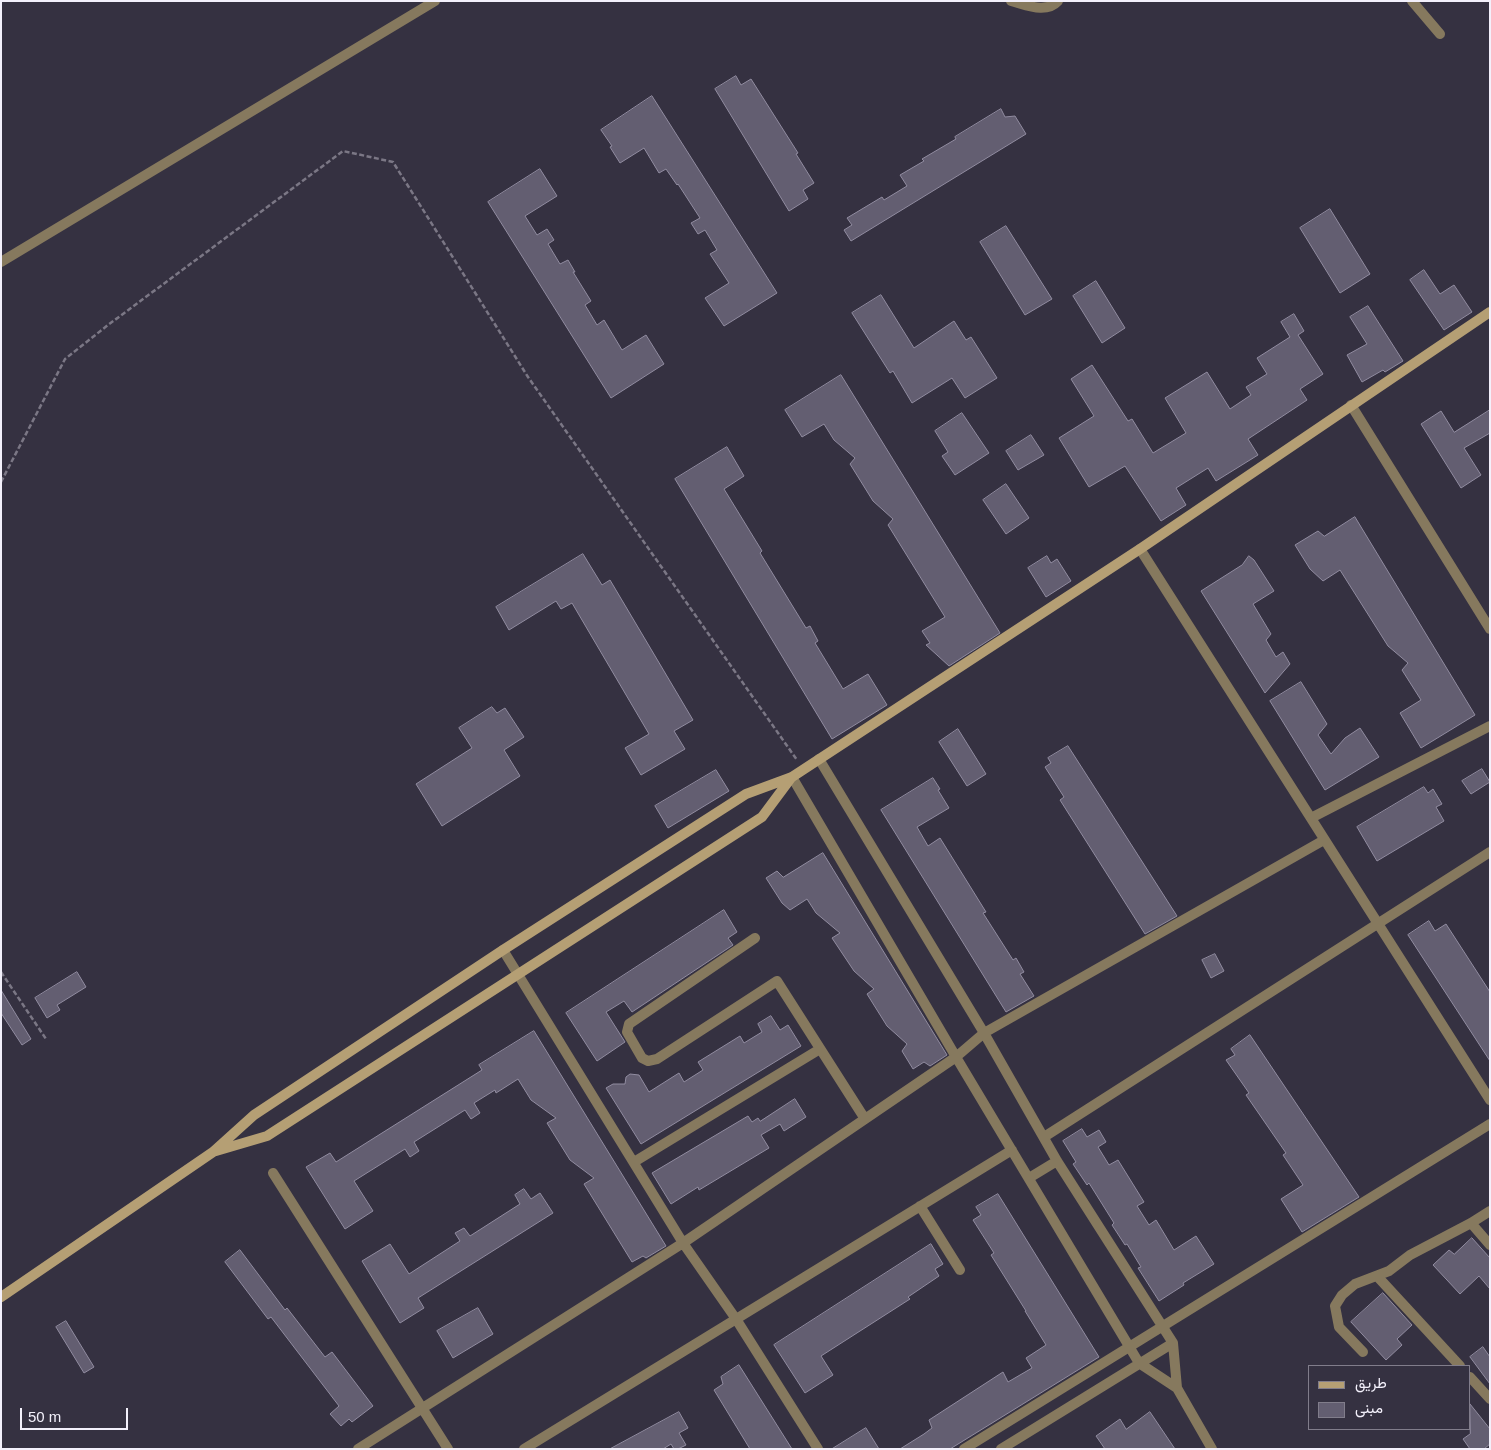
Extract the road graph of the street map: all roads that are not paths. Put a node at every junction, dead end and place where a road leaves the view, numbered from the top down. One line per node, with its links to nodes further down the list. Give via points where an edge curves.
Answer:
1 (435, 1): 6 (street)
2 (1011, 1): 3 (street, via 1044,9)
3 (1058, 1)
4 (1412, 1): 5 (street)
5 (1440, 34)
6 (1, 262)
7 (1490, 312): 8 (main road)
8 (1351, 405): 9 (main road); 10 (street)
9 (1140, 549): 12 (main road); 14 (street)
10 (1490, 629)
11 (1490, 726): 14 (street)
12 (819, 759): 13 (main road); 21 (street)
13 (792, 777): 19 (main road, via 746,794); 20 (main road, via 762,817); 23 (street)
14 (1311, 818): 15 (street)
15 (1324, 840): 17 (street); 21 (street)
16 (1490, 852): 17 (street)
17 (1377, 923): 24 (street); 27 (street)
18 (755, 938): 22 (street, via 629,1024 627,1032 630,1038 642,1058 648,1061 657,1059 776,981)
19 (503, 950): 20 (street); 29 (main road, via 254,1114)
20 (518, 974): 29 (main road, via 267,1136); 31 (street)
21 (984, 1033): 23 (street); 27 (street)
22 (820, 1049): 25 (street); 31 (street)
23 (956, 1057): 25 (street); 28 (street)
24 (1490, 1100)
25 (865, 1119): 37 (street)
26 (1490, 1124): 43 (street)
27 (1044, 1137): 30 (street)
28 (1012, 1150): 33 (street); 34 (street)
29 (213, 1152): 41 (main road)
30 (1057, 1161): 33 (street); 43 (street)
31 (634, 1162): 37 (street)
32 (273, 1173): 52 (street)
33 (1029, 1178): 45 (street)
34 (920, 1206): 39 (street); 42 (street)
35 (1490, 1211): 36 (street)
36 (1471, 1223): 38 (street); 40 (street)
37 (683, 1243): 42 (street); 52 (street)
38 (1490, 1244)
39 (960, 1270)
40 (1377, 1276): 46 (street, via 1355,1284 1335,1306 1339,1328); 48 (street)
41 (1, 1297)
42 (736, 1319): 55 (street); 56 (street)
43 (1162, 1327): 44 (street); 45 (street)
44 (1173, 1344): 47 (street); 50 (street)
45 (1129, 1346): 47 (street); 57 (street)
46 (1363, 1352)
47 (1139, 1364): 50 (street); 58 (street)
48 (1459, 1365)
49 (1471, 1378): 51 (street)
50 (1177, 1388): 59 (street)
51 (1490, 1399)
52 (423, 1408): 53 (street); 54 (street)
53 (358, 1449)
54 (448, 1449)
55 (524, 1449)
56 (818, 1449)
57 (964, 1449)
58 (1001, 1449)
59 (1212, 1449)

